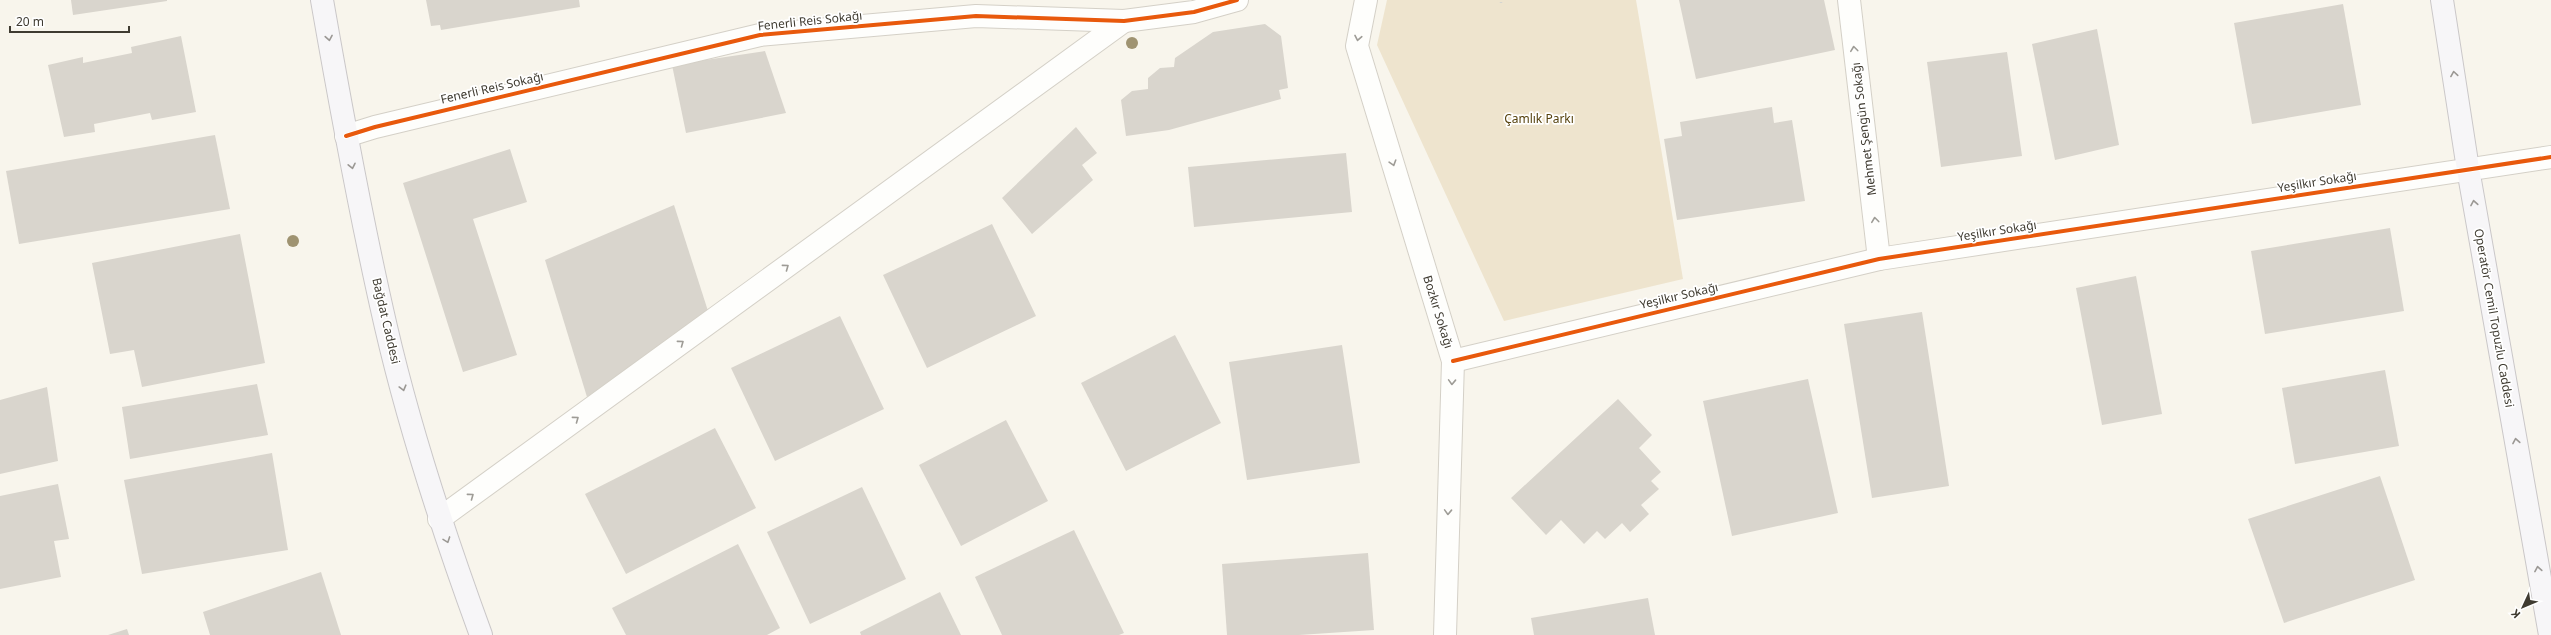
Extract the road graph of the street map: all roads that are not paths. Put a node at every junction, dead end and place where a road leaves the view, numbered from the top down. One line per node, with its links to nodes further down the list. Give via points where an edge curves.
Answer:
1 (322, 0): 8 (main road, Bağdat Caddesi, one-way to 8)
2 (1237, 0): 7 (street, Fenerli Reis Sokağı, via 1194,12)
3 (1366, 0): 12 (street, Bozkır Sokağı, one-way to 12, via 1357,46)
4 (1848, 0): 11 (street, Mehmet Şengün Sokağı, one-way to 4)
5 (2442, 0): 10 (main road, Operatör Cemil Topuzlu Caddesi, one-way to 5)
6 (975, 8): 7 (street, Fenerli Reis Sokağı); 8 (street, Fenerli Reis Sokağı, via 760,35)
7 (1124, 21): 13 (street, one-way to 7)
8 (346, 136): 13 (main road, Bağdat Caddesi, one-way to 13, via 386,328)
9 (2551, 157): 10 (street, Yeşilkır Sokağı)
10 (2468, 169): 11 (street, Yeşilkır Sokağı); 16 (main road, Operatör Cemil Topuzlu Caddesi, one-way to 10)
11 (1879, 259): 12 (street, Yeşilkır Sokağı)
12 (1453, 361): 15 (street, Bozkır Sokağı, one-way to 15)
13 (439, 519): 14 (main road, Bağdat Caddesi, one-way to 14)
14 (481, 635)
15 (1445, 635)
16 (2550, 635)

